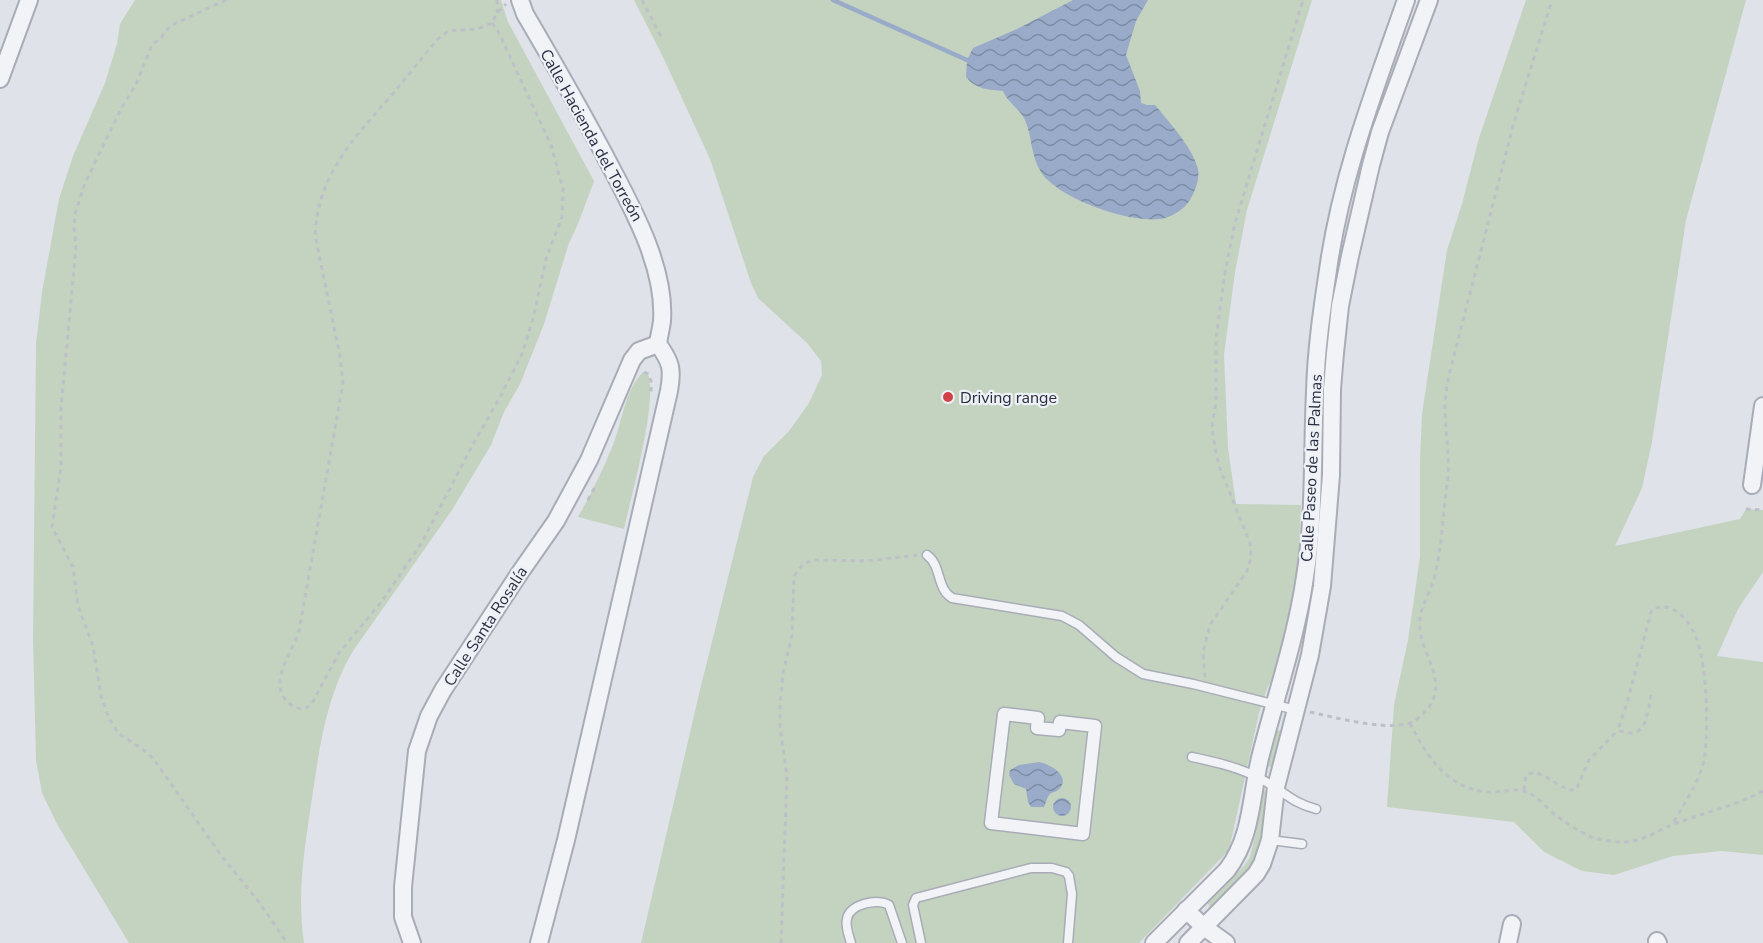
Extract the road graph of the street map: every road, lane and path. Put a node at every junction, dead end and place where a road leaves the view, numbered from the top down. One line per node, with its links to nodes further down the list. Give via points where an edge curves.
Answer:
1 (29, 0): 14 (street)
2 (226, 0): 44 (path, via 172,25 152,45 78,203 60,408 61,467 51,520 73,567 78,606 114,727 155,761)
3 (497, 0): 11 (path)
4 (511, 0): 11 (path)
5 (520, 0): 15 (street, Calle Hacienda del Torreón, via 642,226 661,299)
6 (642, 0): 13 (path)
7 (1303, 0): 25 (path, via 1235,223 1221,301 1213,437 1219,466 1250,543 1251,558 1247,571 1218,610 1205,638)
8 (1406, 0): 27 (street, Calle Paseo de las Palmas, via 1351,161 1336,224 1317,354 1305,578)
9 (1429, 0): 28 (street, Calle Paseo de las Palmas, via 1374,154 1340,306 1332,389 1326,555 1310,655)
10 (1552, 0): 29 (path, via 1514,122 1449,375 1444,405 1448,483 1436,570 1419,629 1435,672 1436,687 1431,703)
11 (497, 12): 12 (path)
12 (492, 23): 12 (path, via 478,29 448,31 437,40 353,138 323,189 315,235 343,383 299,631 281,672 283,693 296,708 311,705 339,653 392,588 434,521 522,354 533,319 546,259 562,217 563,189 551,145)
13 (663, 40)
14 (0, 79)
15 (658, 344): 45 (street, Calle Santa Rosalía, via 639,351 632,360 589,460 556,521 429,716 417,751 404,887 403,917); 46 (street, via 671,366 669,391)
16 (637, 378): 17 (path, via 643,372 648,374)
17 (650, 404)
18 (1762, 416): 20 (street)
19 (599, 478): 21 (path)
20 (1752, 485)
21 (583, 508)
22 (1746, 509): 23 (path)
23 (1763, 510)
24 (927, 555): 25 (lane, via 934,563 943,590 952,598 1062,616 1135,670); 47 (path, via 866,561 815,560 803,564 794,576 792,635 780,706 787,776)
25 (1205, 687): 27 (lane)
26 (1651, 695): 30 (path, via 1642,728 1631,733)
27 (1275, 705): 28 (lane); 32 (street, Calle Paseo de las Palmas)
28 (1296, 710): 29 (path, via 1375,723); 33 (street, Calle Paseo de las Palmas)
29 (1410, 723): 35 (path, via 1429,757 1453,781 1488,792)
30 (1617, 730): 35 (path, via 1589,760 1576,790 1532,772 1526,775); 38 (path, via 1651,612 1658,607 1671,608 1685,619 1697,640 1707,739 1697,780)
31 (1192, 757): 32 (lane)
32 (1256, 776): 33 (lane); 41 (street, Calle Paseo de las Palmas, via 1241,848 1227,870)
33 (1276, 787): 36 (lane, via 1294,801); 39 (street, Calle Paseo de las Palmas)
34 (1763, 790): 38 (path)
35 (1524, 791): 38 (path, via 1571,826 1608,841 1642,839)
36 (1316, 808)
37 (991, 823): 37 (street, via 1083,834 1095,726 1060,722 1059,730 1037,728 1038,718 1004,714)
38 (1672, 825)
39 (1270, 840): 40 (lane); 43 (street, Calle Paseo de las Palmas, via 1256,874)
40 (1302, 844)
41 (1186, 910): 43 (street); 52 (street, Calle Paseo de las Palmas)
42 (1512, 924): 55 (street)
43 (1204, 927): 53 (street, Calle Paseo de las Palmas); 54 (street)
44 (287, 943)
45 (412, 943)
46 (539, 943)
47 (781, 943)
48 (851, 943): 49 (lane, via 846,921 850,910 878,901 889,905)
49 (902, 943)
50 (921, 943): 51 (lane, via 913,905 916,898 1040,868 1060,870 1069,876 1072,894)
51 (1068, 943)
52 (1154, 943)
53 (1188, 943)
54 (1226, 943)
55 (1508, 943)

